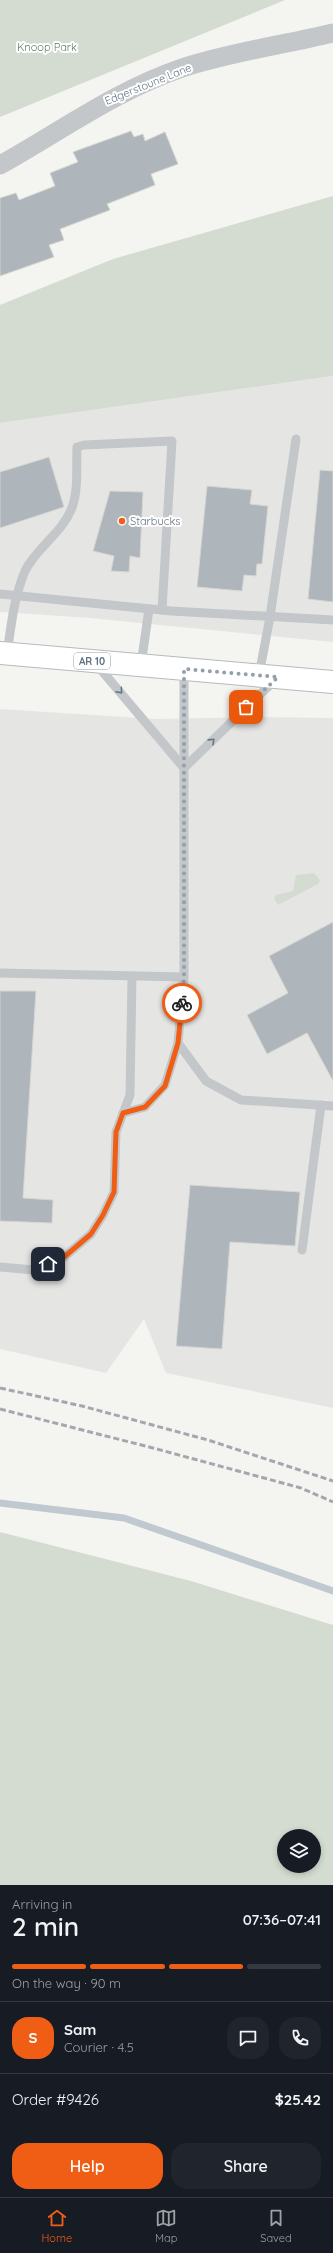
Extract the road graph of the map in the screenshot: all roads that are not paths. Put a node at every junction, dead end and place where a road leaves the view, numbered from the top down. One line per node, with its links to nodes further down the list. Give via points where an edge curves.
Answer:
1 (333, 33): 2 (street, Edgerstoune Lane, via 256,48 182,68 101,104)
2 (0, 165)
3 (296, 439): 8 (lane)
4 (0, 594): 5 (lane)
5 (16, 596): 6 (lane); 7 (lane, via 26,570 71,511 77,447 172,441); 10 (lane)
6 (149, 609): 7 (lane); 12 (lane)
7 (162, 610): 8 (lane)
8 (270, 617): 9 (lane); 14 (lane)
9 (333, 620)
10 (3, 654): 11 (main road, AR 10)
11 (94, 662): 12 (main road, AR 10); 16 (lane, one-way to 16)
12 (141, 667): 13 (main road, AR 10)
13 (184, 669): 14 (main road, AR 10); 16 (lane)
14 (268, 676): 15 (main road, AR 10); 16 (lane, one-way to 14)
15 (333, 682)
16 (184, 768): 19 (lane)
17 (0, 973): 18 (lane)
18 (132, 976): 19 (lane); 23 (lane, via 130,1095)
19 (184, 977): 20 (lane)
20 (178, 1043): 21 (lane, via 206,1081 241,1100); 23 (lane, via 165,1086 145,1107)
21 (321, 1105): 22 (lane); 24 (lane)
22 (333, 1106)
23 (123, 1113): 25 (lane, via 116,1132 114,1192 91,1234 63,1258 34,1270)
24 (302, 1250)
25 (0, 1268)

